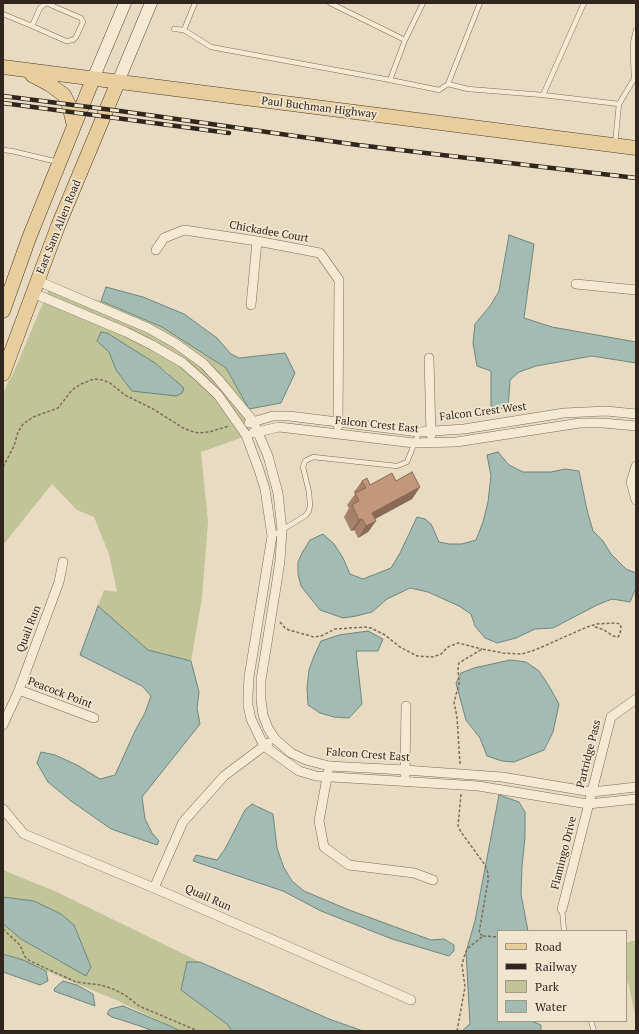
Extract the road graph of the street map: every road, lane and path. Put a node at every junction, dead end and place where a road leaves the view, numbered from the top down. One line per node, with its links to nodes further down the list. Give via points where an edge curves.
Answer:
1 (126, 3): 17 (street)
2 (151, 3): 19 (street)
3 (195, 3): 11 (lane)
4 (330, 3): 13 (lane)
5 (423, 3): 13 (lane)
6 (480, 3): 20 (lane)
7 (584, 3): 21 (lane)
8 (3, 14): 9 (lane)
9 (32, 26): 9 (lane, via 70,41 76,38 83,22 81,18 46,3 40,8)
10 (174, 29): 11 (lane)
11 (184, 30): 18 (lane, via 211,47)
12 (636, 30): 16 (lane, via 632,56)
13 (405, 40): 18 (lane)
14 (3, 67): 15 (main road, Paul Buchman Highway)
15 (21, 70): 17 (main road, Paul Buchman Highway); 23 (main road, via 50,84 64,95)
16 (635, 78): 22 (lane)
17 (93, 79): 19 (main road, Paul Buchman Highway); 23 (main road)
18 (390, 80): 20 (lane, via 439,90)
19 (118, 82): 24 (main road, Paul Buchman Highway); 31 (main road, East Sam Allen Road)
20 (448, 84): 21 (lane, via 468,89)
21 (543, 95): 22 (lane)
22 (619, 104): 24 (lane)
23 (74, 126): 27 (main road)
24 (614, 146): 25 (main road, Paul Buchman Highway)
25 (636, 148)
26 (3, 150): 27 (lane)
27 (59, 162): 32 (main road)
28 (257, 241): 29 (street, Chickadee Court, via 184,230 164,238); 34 (street); 43 (street, Chickadee Court, via 320,253 339,280)
29 (156, 250)
30 (576, 284): 33 (street)
31 (35, 287): 36 (street, Falcon Crest East); 37 (street); 39 (main road, East Sam Allen Road)
32 (7, 288): 35 (main road)
33 (636, 290)
34 (251, 305)
35 (3, 311)
36 (159, 334): 37 (street); 42 (street, Falcon Crest East, via 204,364)
37 (152, 345): 44 (street, via 183,363 201,378 218,396)
38 (429, 358): 47 (street)
39 (3, 374)
40 (636, 414): 41 (street, Falcon Crest West, via 606,411)
41 (550, 415): 46 (street); 47 (street, Falcon Crest West, via 464,429)
42 (253, 421): 43 (street, Falcon Crest West, via 273,416 289,416); 44 (street, Falcon Crest West); 48 (street, Falcon Crest East)
43 (338, 421): 49 (street, Falcon Crest West); 50 (street, Chickadee Court)
44 (239, 426): 51 (street); 55 (path, via 225,426 199,434 125,396 110,383 94,379 72,390 58,408 33,417 23,424)
45 (636, 426): 46 (street, Falcon Crest East, via 580,423)
46 (553, 427): 52 (street, Falcon Crest East, via 456,442)
47 (432, 431): 49 (street, Falcon Crest West); 52 (street)
48 (258, 432): 50 (street, Falcon Crest East, via 279,427); 51 (street, Falcon Crest East); 57 (street, Falcon Crest East, via 268,456 278,493)
49 (419, 432): 53 (lane)
50 (337, 433): 53 (street, Falcon Crest East)
51 (246, 435): 58 (street, via 264,489)
52 (431, 442): 53 (street, Falcon Crest East)
53 (414, 443): 57 (lane, via 407,462 397,466 313,457 305,461 303,466 309,492 309,511)
54 (636, 466): 56 (street, via 631,482)
55 (3, 467)
56 (636, 500)
57 (282, 530): 58 (lane); 60 (street, Falcon Crest East)
58 (272, 536): 62 (street)
59 (63, 562): 65 (street, Quail Run, via 59,582)
60 (273, 608): 63 (street, Falcon Crest East); 64 (path, via 285,628 314,637 335,629 364,627 385,635 417,656 433,657 458,643)
61 (593, 626): 61 (path, via 620,624 620,634 618,637 613,636); 64 (path, via 522,654)
62 (255, 644): 63 (street); 71 (street, via 249,676 248,705 251,719)
63 (266, 646): 70 (street, Falcon Crest East, via 261,700 263,715)
64 (482, 649): 74 (path, via 458,666 459,684 454,702 458,717)
65 (19, 690): 68 (street, Peacock Point); 69 (street, Quail Run)
66 (636, 699): 81 (street, Partridge Pass, via 611,717)
67 (406, 706): 73 (street)
68 (94, 718)
69 (3, 725)
70 (275, 739): 71 (street); 72 (street, Falcon Crest East, via 291,753)
71 (264, 746): 75 (street, via 299,771 316,776); 86 (street, via 224,776 183,822)
72 (328, 766): 73 (street, Falcon Crest East); 75 (street)
73 (405, 770): 74 (street, Falcon Crest East); 77 (street)
74 (460, 774): 76 (street, Falcon Crest East)
75 (328, 776): 77 (street); 85 (street, via 319,821 324,847 349,865 414,873)
76 (512, 778): 80 (street); 81 (street, Falcon Crest East)
77 (405, 782): 78 (street)
78 (461, 785): 80 (street); 90 (path, via 458,826 488,873 479,933)
79 (636, 787): 81 (street, Falcon Crest East)
80 (510, 791): 83 (street)
81 (592, 792): 83 (street, Partridge Pass)
82 (636, 799): 83 (street)
83 (588, 804): 87 (street, Flamingo Drive)
84 (3, 809): 86 (street, Quail Run, via 24,834)
85 (433, 880)
86 (154, 888): 92 (street, Quail Run)
87 (562, 909): 89 (lane)
88 (3, 929): 93 (path, via 20,945 25,957 37,964 76,982 113,989 139,1006)
89 (564, 930)
90 (483, 936): 91 (path); 94 (path, via 467,950 464,957 462,965 465,987)
91 (497, 937)
92 (410, 1000)
93 (198, 1031)
94 (457, 1031)

